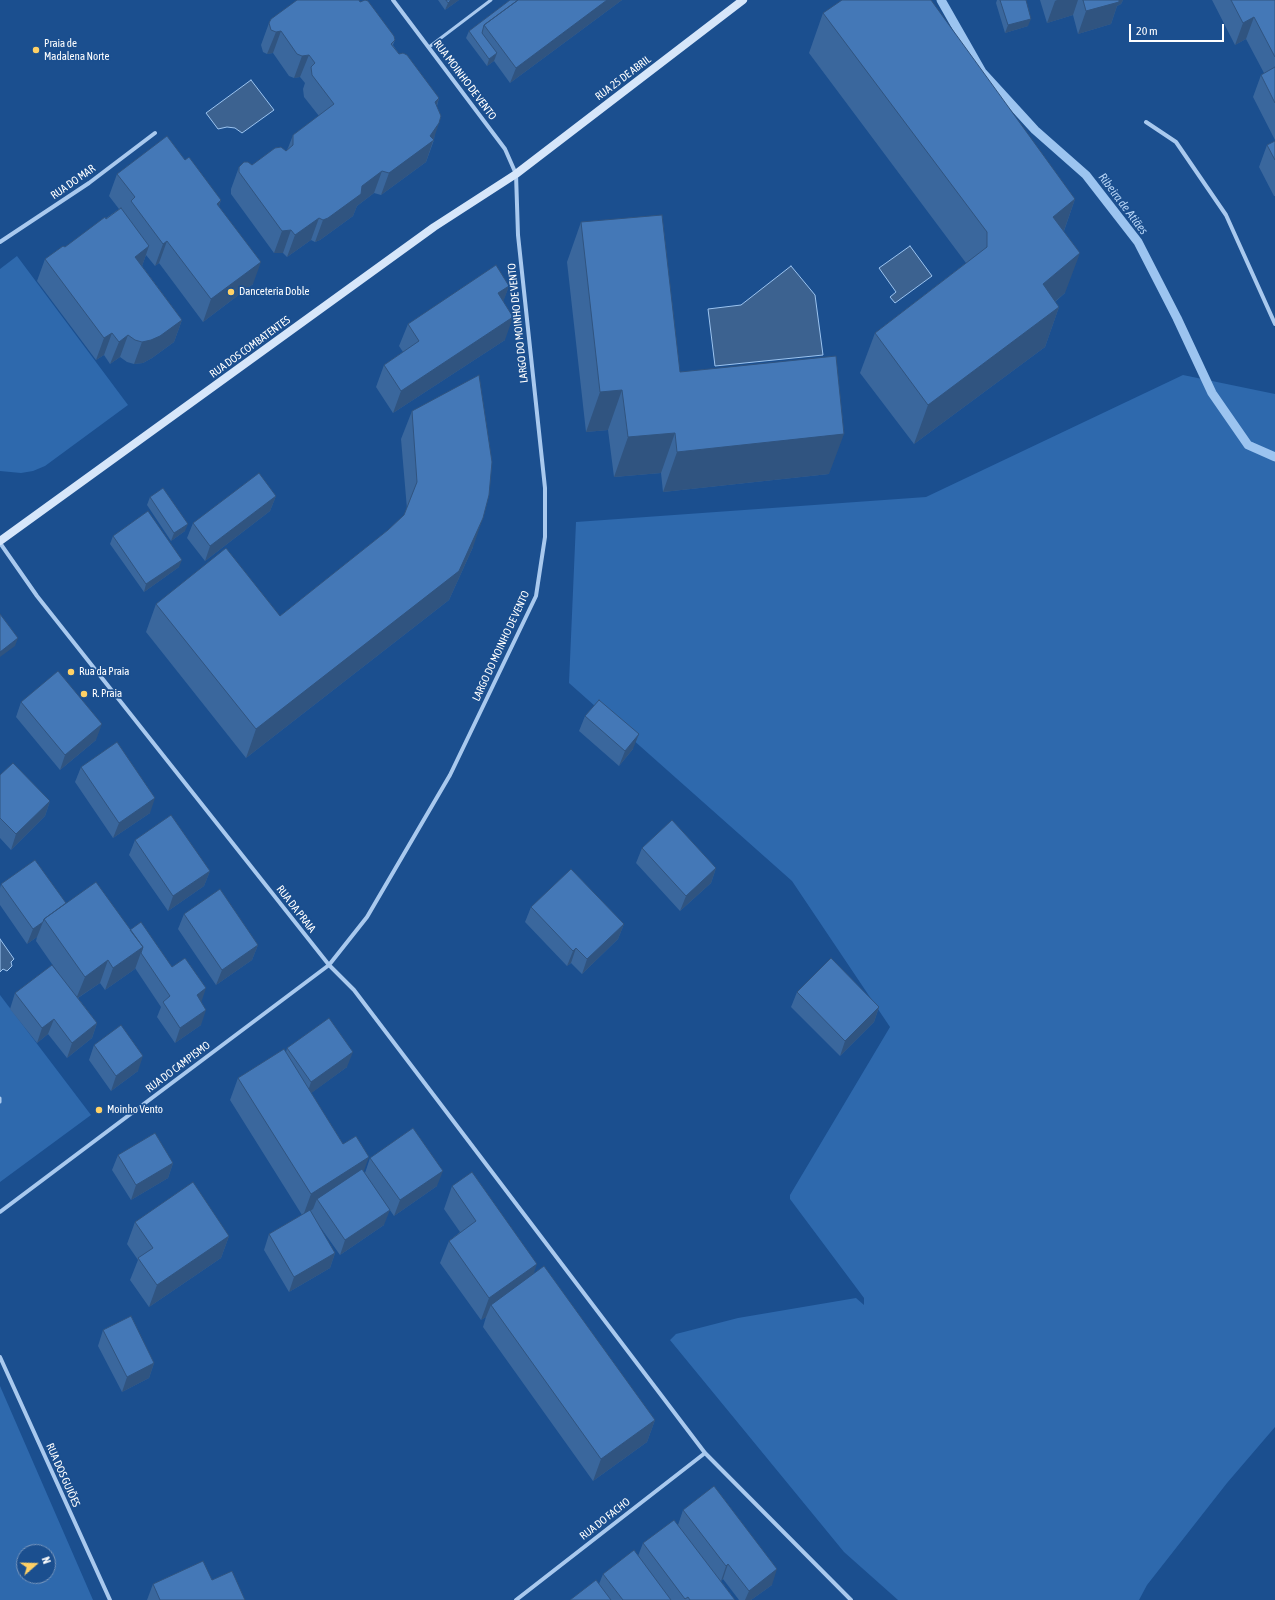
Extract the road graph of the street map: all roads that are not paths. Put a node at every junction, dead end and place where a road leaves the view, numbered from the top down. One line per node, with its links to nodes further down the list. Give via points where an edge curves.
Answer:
1 (393, 0): 4 (street, RUA MOINHO DE VENTO)
2 (491, 0): 4 (lane)
3 (743, 0): 7 (main road, RUA 25 DE ABRIL)
4 (429, 47): 7 (street, RUA MOINHO DE VENTO, via 505,149)
5 (1146, 122): 9 (street, via 1176,142 1226,216)
6 (155, 133): 8 (street, RUA DO MAR, via 89,183)
7 (516, 174): 10 (main road, RUA DOS COMBATENTES, via 434,227); 11 (street, LARGO DO MOINHO DE VENTO, via 518,235 545,488 544,536 536,596 450,775 367,917)
8 (0, 242)
9 (1275, 324)
10 (0, 542): 11 (street, RUA DA PRAIA, via 42,602)
11 (329, 965): 14 (street, RUA DO CAMPISMO); 16 (street, RUA DA PRAIA, via 354,990)
12 (0, 1098): 13 (lane)
13 (0, 1102)
14 (0, 1212)
15 (0, 1357): 17 (street, RUA DOS GUIÕES)
16 (705, 1453): 18 (street, RUA DO FACHO); 19 (street, RUA DA PRAIA)
17 (110, 1600)
18 (516, 1600)
19 (851, 1600)

